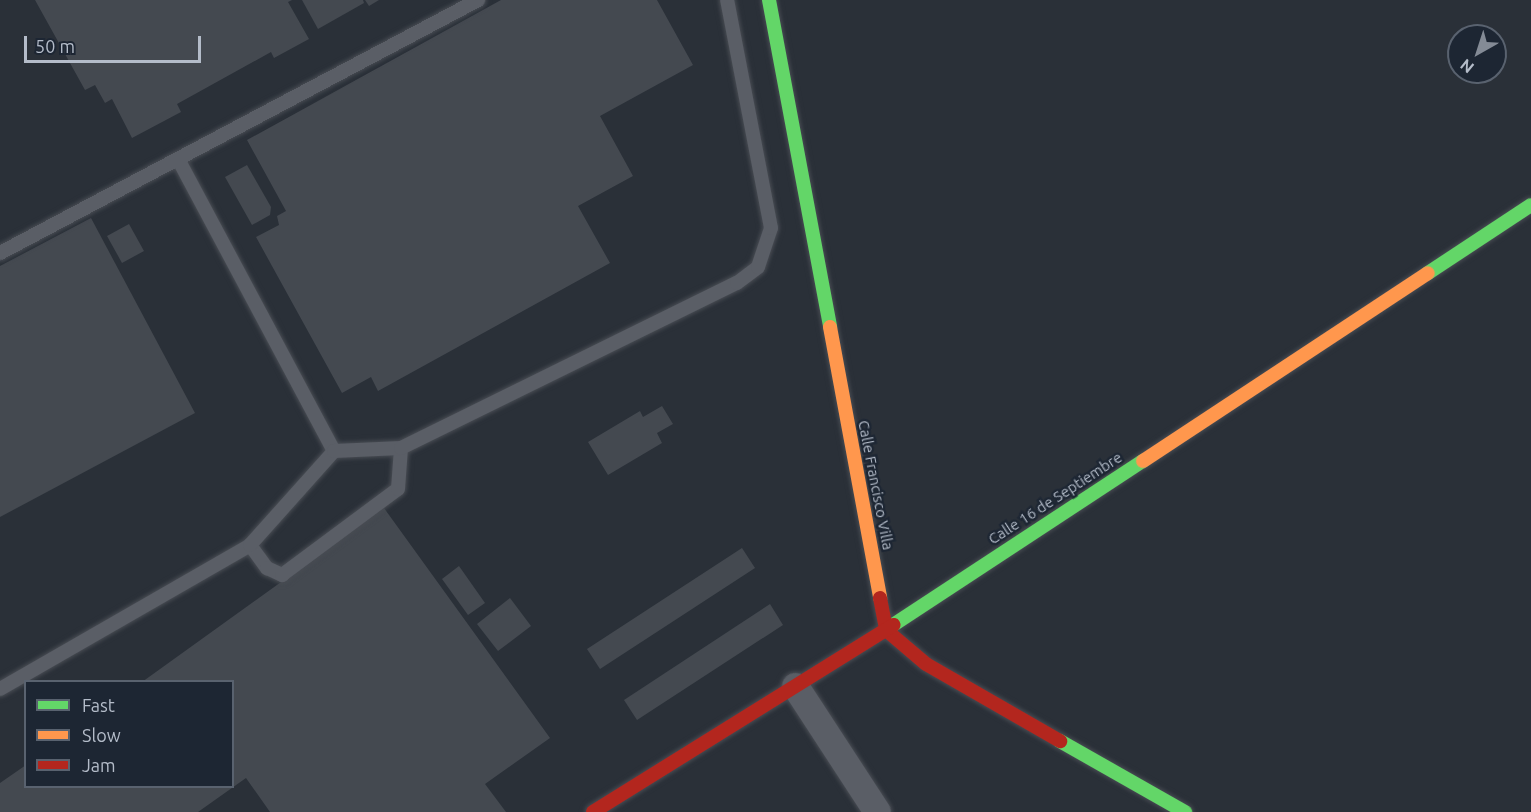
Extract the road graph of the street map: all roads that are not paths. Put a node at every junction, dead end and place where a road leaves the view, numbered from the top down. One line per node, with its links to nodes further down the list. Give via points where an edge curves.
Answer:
1 (478, 0): 4 (lane)
2 (727, 0): 7 (lane, via 771,228 758,267 737,283)
3 (769, 0): 10 (street, Calle Francisco Villa)
4 (178, 159): 6 (lane); 8 (lane)
5 (1531, 206): 10 (street, Calle 16 de Septiembre)
6 (0, 253)
7 (401, 448): 8 (lane); 9 (lane, via 398,489 282,575 267,568)
8 (334, 451): 9 (lane)
9 (250, 545): 12 (lane)
10 (886, 630): 11 (street, Calle 16 de Septiembre); 15 (street, via 926,664)
11 (795, 686): 13 (street, Calle 16 de Septiembre); 14 (street)
12 (0, 688)
13 (593, 812)
14 (877, 812)
15 (1185, 812)

